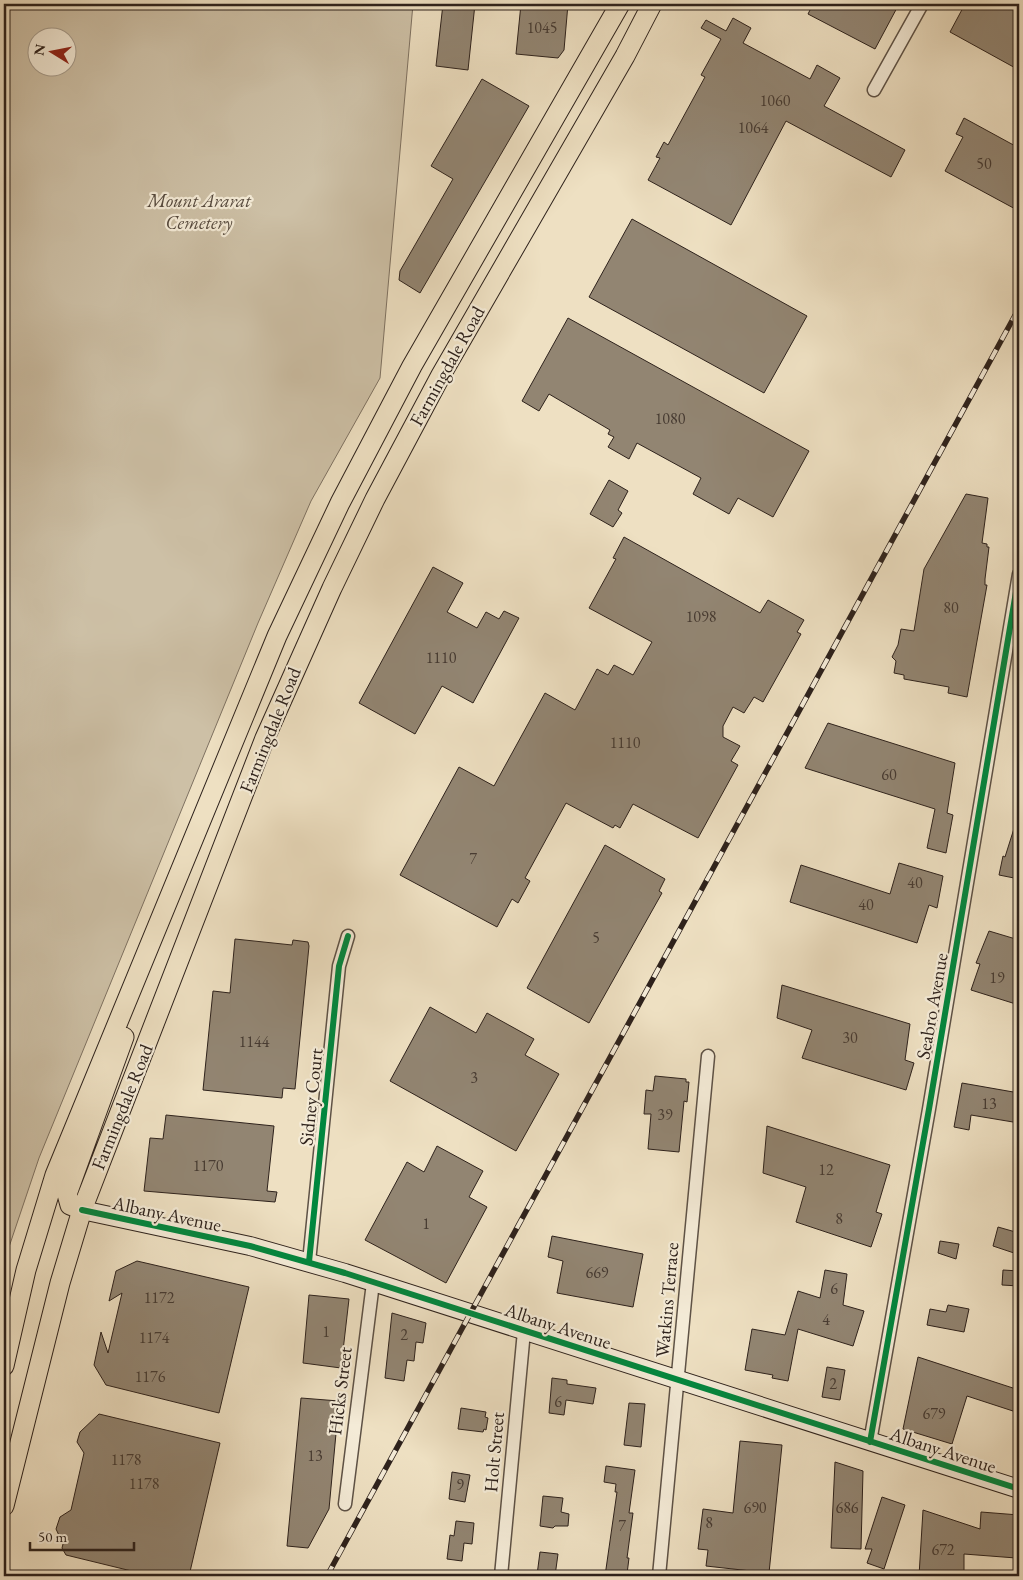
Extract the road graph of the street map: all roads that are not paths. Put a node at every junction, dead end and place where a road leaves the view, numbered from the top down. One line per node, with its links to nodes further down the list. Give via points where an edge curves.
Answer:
1 (620, 4): 7 (main road, Farmingdale Road, via 412,366 340,503 259,677)
2 (652, 4): 9 (main road, Farmingdale Road, via 441,375 332,588 265,738)
3 (922, 4): 4 (street)
4 (874, 90)
5 (1019, 574): 15 (street, Seabro Avenue)
6 (348, 936): 10 (street, Sidney Court, via 339,966)
7 (139, 970): 9 (main road, via 132,1011 67,1194 70,1205); 13 (main road, Farmingdale Road, via 56,1175 26,1270)
8 (708, 1056): 14 (street, Watkins Terrace)
9 (82, 1210): 10 (street, Albany Avenue); 18 (main road, Farmingdale Road, via 60,1283)
10 (309, 1262): 11 (street, Albany Avenue)
11 (373, 1283): 12 (street, Albany Avenue); 17 (street, Hicks Street)
12 (524, 1331): 14 (street, Albany Avenue); 19 (street, Holt Street)
13 (4, 1366)
14 (678, 1380): 15 (street, Albany Avenue); 20 (street, Watkins Terrace)
15 (870, 1442): 16 (street, Albany Avenue)
16 (1019, 1489)
17 (345, 1504)
18 (4, 1506)
19 (501, 1576)
20 (659, 1576)

